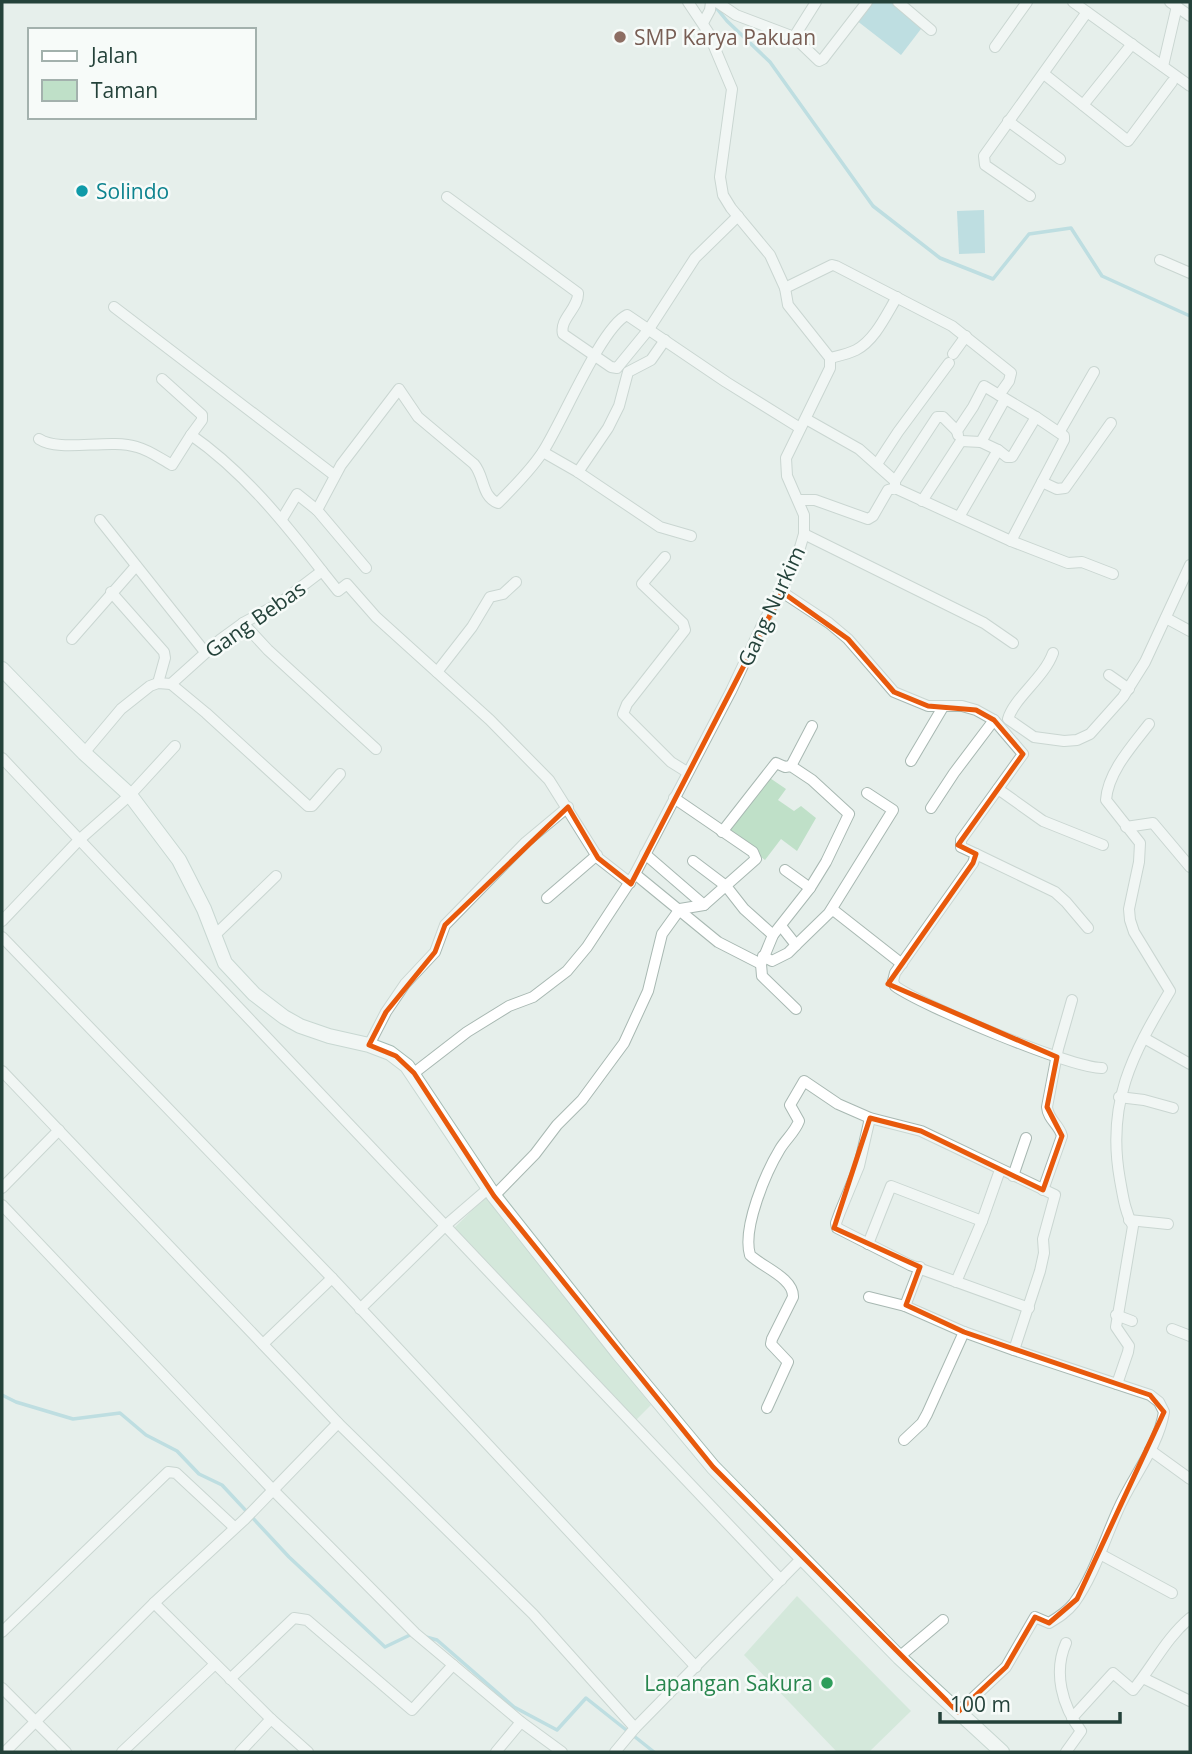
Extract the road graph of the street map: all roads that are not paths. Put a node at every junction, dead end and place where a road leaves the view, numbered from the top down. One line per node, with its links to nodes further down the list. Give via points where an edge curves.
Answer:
1 (688, 2): 11 (street)
2 (816, 2): 13 (street)
3 (867, 2): 13 (street, via 823,59 818,60)
4 (898, 2): 12 (street)
5 (1027, 2): 15 (street)
6 (1073, 2): 9 (street)
7 (1174, 4): 10 (street); 16 (street)
8 (713, 5): 11 (street); 13 (street)
9 (1087, 12): 14 (street); 17 (street)
10 (1190, 16)
11 (703, 23): 25 (street, via 732,89 720,177 727,202)
12 (931, 30)
13 (794, 37)
14 (1132, 44): 16 (street); 20 (street)
15 (995, 47)
16 (1163, 66): 19 (street)
17 (1044, 74): 20 (street); 21 (street)
18 (1172, 82): 20 (street, via 1128,141)
19 (1190, 86)
20 (1083, 105)
21 (1008, 121): 22 (street); 23 (street, via 983,160)
22 (1060, 159)
23 (1030, 196)
24 (447, 197): 34 (street, via 578,293 561,330)
25 (738, 216): 28 (street, via 770,255); 31 (street, via 695,258)
26 (1160, 260): 27 (street)
27 (1190, 272)
28 (785, 288): 29 (street, via 832,265); 35 (street, via 788,305)
29 (897, 298): 32 (street); 35 (street, via 863,345)
30 (114, 307): 51 (street)
31 (649, 329): 33 (street); 34 (street, via 620,367 611,367); 34 (street, via 631,316 623,316)
32 (966, 336): 38 (street, via 1011,373); 49 (street)
33 (665, 340): 41 (street, via 726,382); 50 (street, via 651,360 628,372 608,428)
34 (593, 355): 48 (street)
35 (830, 358): 41 (street, Gang Nurkim, via 830,368)
36 (1094, 372): 42 (street)
37 (162, 379): 43 (street, via 202,415)
38 (1002, 397): 39 (street); 44 (street, via 984,386); 46 (street)
39 (1036, 417): 42 (street); 47 (street, via 1012,457)
40 (1111, 423): 52 (street, via 1067,486 1056,489)
41 (803, 424): 49 (street, via 845,440); 54 (street, Gang Nurkim, via 785,463)
42 (1060, 431): 52 (street, via 1063,445)
43 (191, 435): 45 (street, via 172,465 137,447 54,446); 58 (street)
44 (959, 436): 46 (street); 53 (street, via 943,417 937,417); 55 (street)
45 (38, 439)
46 (981, 442): 47 (street)
47 (998, 450): 57 (street)
48 (543, 452): 50 (street); 51 (street, via 496,503 486,495 474,464 418,417 399,389)
49 (877, 464): 53 (street)
50 (578, 472): 61 (street, via 660,527)
51 (334, 475): 56 (street)
52 (1042, 482): 62 (street)
53 (895, 485): 54 (street, via 868,519 815,500); 55 (street)
54 (799, 500): 60 (street, Gang Nurkim)
55 (922, 501): 57 (street)
56 (317, 510): 58 (street, via 297,494); 66 (street)
57 (959, 517): 62 (street)
58 (282, 519): 67 (street)
59 (100, 520): 65 (street)
60 (804, 534): 71 (street, Gang Nurkim); 76 (street, via 984,622)
61 (691, 536)
62 (1011, 541): 68 (street)
63 (665, 557): 97 (street, via 642,584 685,630 623,714)
64 (1190, 565): 72 (street)
65 (136, 566): 70 (street); 77 (street)
66 (366, 568)
67 (322, 571): 73 (street, Gang Bebas, via 281,603); 80 (street, Gang Bebas, via 338,591 347,584)
68 (1113, 574)
69 (516, 582): 80 (street, via 503,594 490,597)
70 (111, 592): 75 (street); 82 (street, via 164,652)
71 (782, 592): 85 (street, via 848,639 890,689 920,704); 97 (street, Gang Nurkim)
72 (1166, 618): 74 (street); 84 (street)
73 (243, 623): 77 (street, Gang Bebas); 91 (street)
74 (1190, 631)
75 (72, 639)
76 (1013, 643)
77 (205, 652): 83 (street, Gang Bebas)
78 (1053, 653): 89 (street, via 1009,714 1008,719)
79 (2, 669): 92 (main road)
80 (437, 672): 103 (street, via 550,780)
81 (1109, 675): 84 (street)
82 (158, 683): 83 (street); 92 (street, via 121,709)
83 (171, 684): 98 (street, via 308,806)
84 (1129, 689): 89 (street, via 1090,734 1064,741)
85 (943, 707): 86 (street, via 962,706); 95 (street)
86 (994, 720): 93 (street); 104 (street)
87 (1149, 724): 105 (street, via 1107,789 1106,800)
88 (812, 726): 96 (street)
89 (1034, 737): 93 (street)
90 (175, 746): 101 (street)
91 (376, 749)
92 (84, 753): 101 (main road)
93 (1023, 754): 99 (street)
94 (2, 758): 107 (street)
95 (911, 761)
96 (791, 766): 106 (street, via 775,764); 118 (street, via 849,814)
97 (687, 772): 102 (street, Gang Nurkim)
98 (340, 774)
99 (998, 789): 108 (street, via 1043,821); 110 (street, via 961,840 961,847)
100 (867, 793): 122 (street, via 893,810)
101 (130, 795): 107 (street); 126 (main road, via 179,860)
102 (674, 798): 106 (street); 109 (street, Gang Nurkim)
103 (568, 807): 111 (street); 134 (street, via 526,842 445,925 435,952 405,984)
104 (931, 808)
105 (1126, 827): 113 (street, via 1153,823); 133 (street, via 1137,838 1140,853 1130,920 1170,991)
106 (722, 832): 117 (street, via 756,855)
107 (79, 839): 123 (street); 154 (street)
108 (1103, 845)
109 (645, 854): 116 (street, Gang Nurkim); 120 (street)
110 (976, 854): 124 (street, via 1055,892); 130 (street)
111 (597, 855): 116 (street); 119 (street)
112 (693, 861): 117 (street)
113 (1190, 867)
114 (785, 870): 118 (street)
115 (276, 876): 126 (street)
116 (633, 878): 121 (street); 139 (street, Gang Nurkim, via 567,971 533,997 467,1032)
117 (726, 886): 120 (street); 125 (street, via 744,909)
118 (810, 888): 125 (street)
119 (547, 898)
120 (704, 905): 121 (street)
121 (680, 909): 129 (street, via 718,942); 149 (street, via 662,934 648,990 624,1043 535,1154)
122 (832, 909): 128 (street); 130 (street)
123 (2, 921)
124 (1088, 928)
125 (777, 930): 128 (street); 129 (street)
126 (215, 935): 134 (main road, via 225,963 274,1011 300,1026)
127 (2, 937): 157 (street)
128 (796, 945): 129 (street, via 778,959)
129 (762, 960): 132 (street, via 762,976)
130 (902, 964): 135 (street, via 893,981 899,989)
131 (1072, 1000): 135 (street)
132 (796, 1009)
133 (1144, 1038): 136 (street); 140 (street)
134 (369, 1045): 139 (main road, via 396,1056)
135 (1057, 1057): 137 (street); 148 (street, via 1047,1107 1062,1136)
136 (1190, 1064)
137 (1102, 1068)
138 (2, 1071): 143 (street)
139 (414, 1073): 149 (main road)
140 (1119, 1097): 141 (street); 151 (street, via 1115,1136)
141 (1173, 1108)
142 (870, 1118): 145 (street, via 921,1131); 155 (street, via 859,1166 836,1223 841,1231); 171 (street, via 830,1100 805,1082 791,1101 790,1108 799,1121 774,1159 756,1206 748,1248 755,1261 793,1291 771,1344 788,1362)
143 (59, 1130): 147 (street); 168 (street)
144 (1026, 1138): 146 (street)
145 (1000, 1170): 146 (street); 152 (street)
146 (1013, 1176): 148 (street)
147 (2, 1188)
148 (1043, 1190): 162 (street, via 1056,1197)
149 (492, 1192): 154 (street); 179 (main road, via 713,1467)
150 (2, 1205): 176 (street)
151 (1129, 1220): 153 (street); 163 (street, via 1133,1226 1130,1251)
152 (982, 1221): 155 (street, via 891,1186); 158 (street)
153 (1168, 1224)
154 (446, 1225): 161 (street); 180 (street)
155 (868, 1244): 156 (street)
156 (920, 1268): 158 (street); 160 (street)
157 (332, 1278): 161 (street); 168 (street)
158 (956, 1282): 162 (street)
159 (869, 1297): 160 (street)
160 (905, 1306): 166 (street)
161 (360, 1308): 190 (street)
162 (1029, 1308): 169 (street)
163 (1116, 1315): 164 (street); 170 (street, via 1116,1327 1129,1346)
164 (1132, 1321)
165 (1172, 1329): 167 (street)
166 (964, 1332): 169 (street); 173 (street, via 927,1414)
167 (1190, 1336)
168 (263, 1344): 172 (street)
169 (1014, 1350): 170 (street)
170 (1117, 1384): 174 (street, via 1150,1395 1164,1412)
171 (767, 1408)
172 (338, 1423): 176 (street); 200 (street, via 533,1614)
173 (904, 1440)
174 (1150, 1450): 175 (street); 178 (street)
175 (1190, 1479)
176 (273, 1490): 177 (street); 189 (street, via 415,1633)
177 (234, 1527): 182 (street); 185 (street, via 176,1473 168,1472)
178 (1100, 1554): 181 (street); 195 (street, via 1066,1613 1049,1623 1035,1617 1006,1667)
179 (800, 1559): 180 (street); 187 (main road)
180 (781, 1580): 190 (street)
181 (1172, 1593)
182 (154, 1603): 188 (street); 198 (street)
183 (1190, 1618): 191 (street)
184 (943, 1620): 187 (street)
185 (2, 1632)
186 (1066, 1643): 196 (street, via 1059,1662 1060,1686)
187 (899, 1657): 195 (main road)
188 (215, 1664): 192 (street); 203 (street)
189 (453, 1665): 192 (street, via 412,1710 307,1620 297,1617); 199 (street)
190 (696, 1667): 200 (street)
191 (1143, 1678): 194 (street); 196 (street, via 1133,1689 1113,1672)
192 (230, 1679): 197 (street)
193 (2, 1688): 198 (street)
194 (1190, 1701)
195 (958, 1712): 209 (main road)
196 (1072, 1718): 210 (street, via 1081,1731)
197 (271, 1719): 204 (street); 205 (street)
198 (34, 1721): 201 (street); 202 (street)
199 (521, 1722): 206 (street); 207 (street)
200 (634, 1729): 208 (street)
201 (5, 1752)
202 (66, 1752)
203 (122, 1752)
204 (240, 1752)
205 (308, 1752)
206 (496, 1752)
207 (562, 1752)
208 (615, 1752)
209 (1002, 1752)
210 (1066, 1752)

